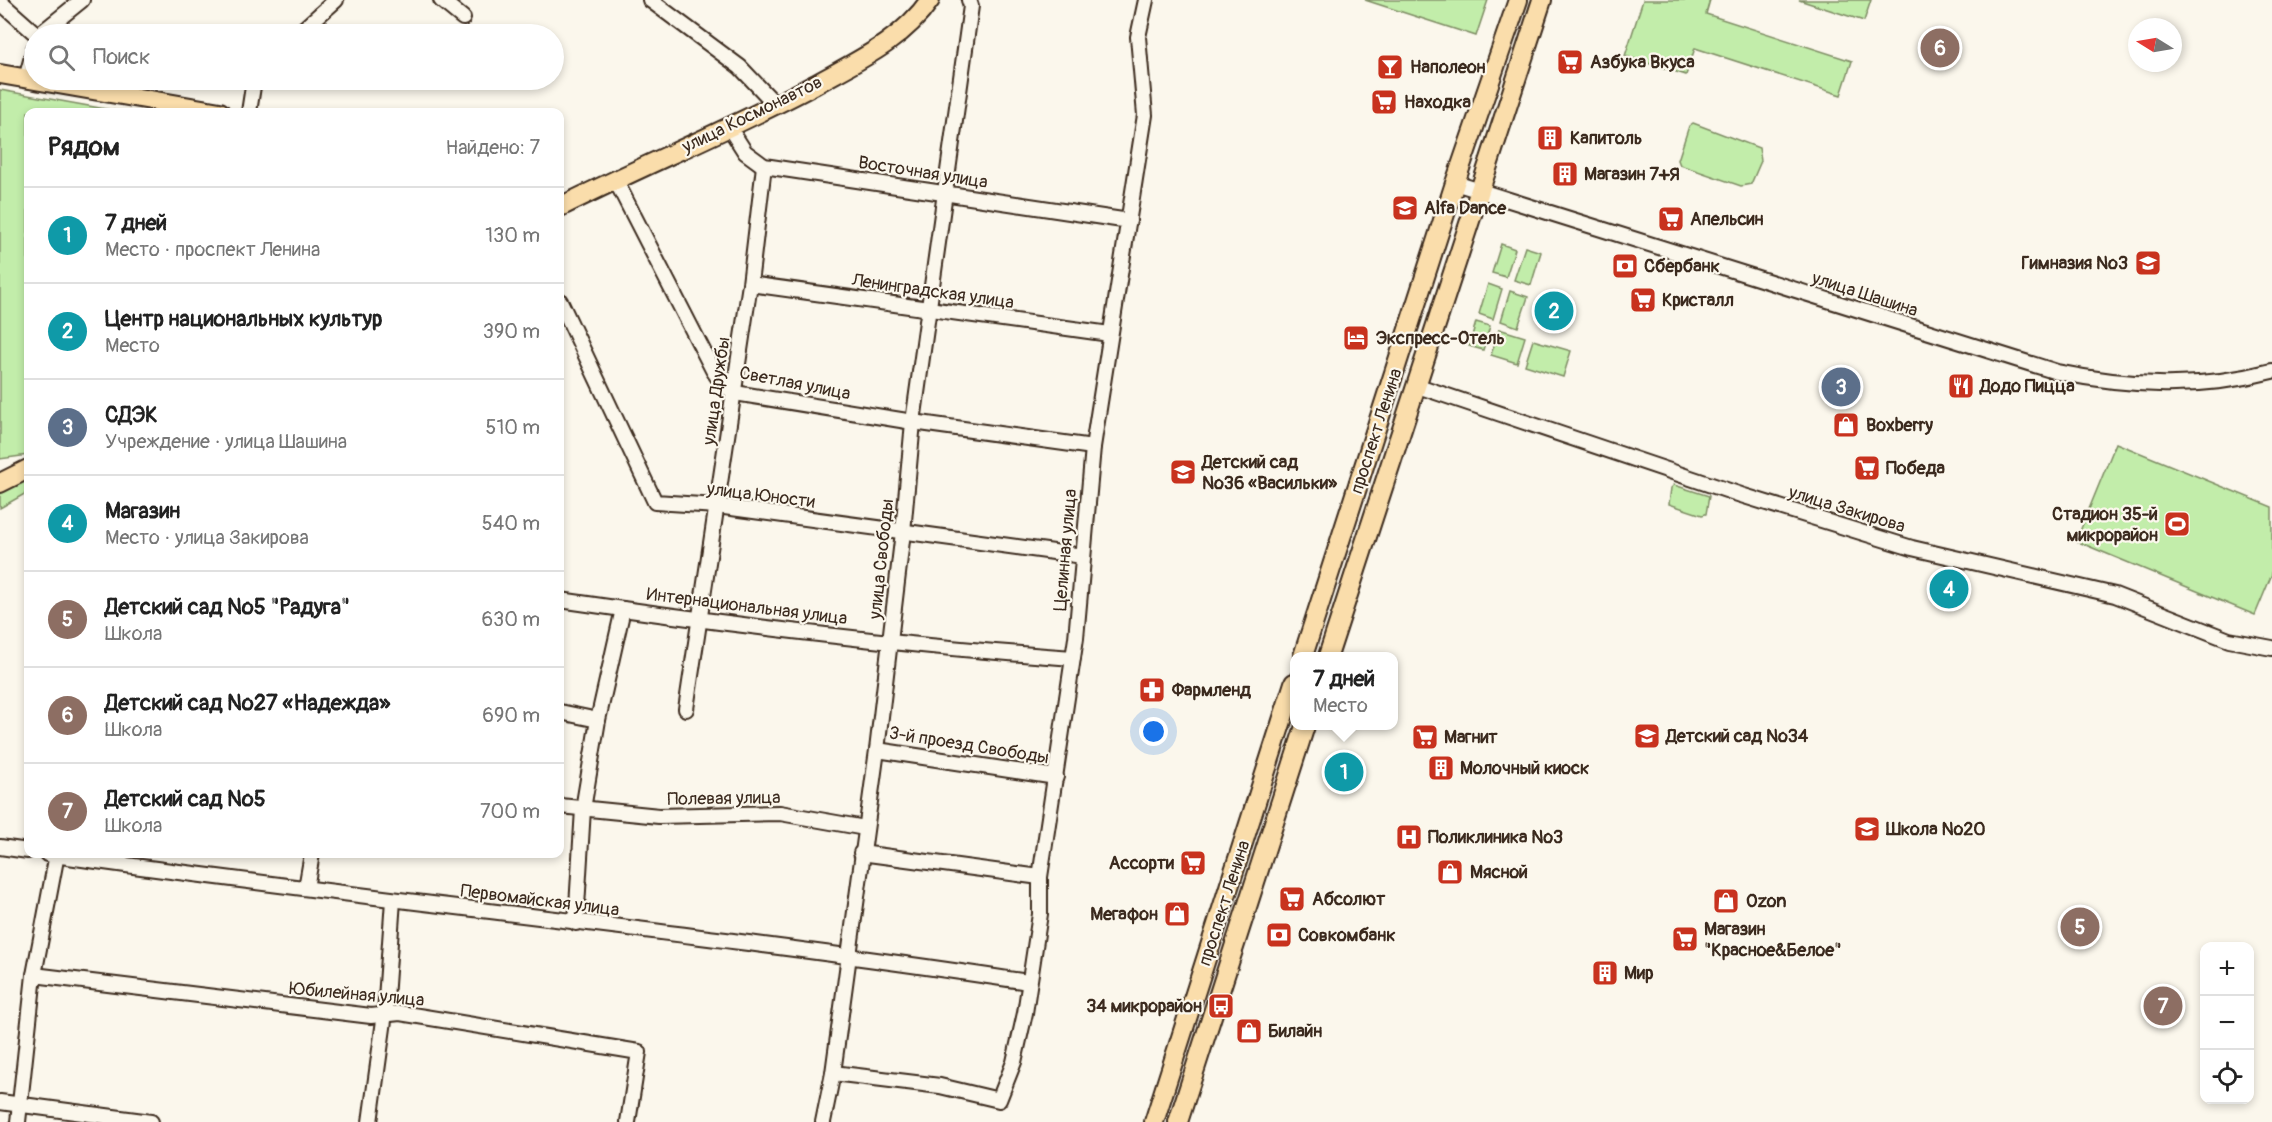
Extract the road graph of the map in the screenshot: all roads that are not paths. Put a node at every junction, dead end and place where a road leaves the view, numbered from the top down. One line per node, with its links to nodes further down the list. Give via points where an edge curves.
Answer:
1 (82, 0): 13 (street)
2 (336, 0): 14 (street)
3 (441, 0): 11 (street)
4 (650, 0): 19 (street, via 740,67)
5 (930, 0): 19 (main road, улица Космонавтов, via 907,28 875,52)
6 (969, 0): 27 (street, улица Свободы)
7 (1146, 0): 29 (street, Целинная улица, via 1138,37 1145,115)
8 (1518, 0): 25 (main road, проспект Ленина)
9 (1542, 0): 26 (main road, проспект Ленина)
10 (0, 2): 12 (street)
11 (463, 18)
12 (26, 24)
13 (51, 24)
14 (309, 24)
15 (0, 74): 16 (main road)
16 (24, 79)
17 (108, 90): 20 (main road)
18 (252, 90): 21 (street)
19 (776, 105): 22 (main road, улица Космонавтов)
20 (200, 108)
21 (250, 108)
22 (729, 127): 23 (street, via 745,152); 24 (main road, улица Космонавтов)
23 (764, 166): 27 (street, Восточная улица); 30 (street, улица Дружбы)
24 (615, 179): 28 (main road, улица Космонавтов); 36 (street, Светлая улица, via 713,370 723,385)
25 (1455, 183): 26 (street, улица Шашина); 44 (main road, проспект Ленина)
26 (1478, 190): 34 (street, улица Шашина, via 2057,372 2151,386 2219,381); 35 (main road, проспект Ленина)
27 (943, 194): 29 (street, Восточная улица); 32 (street, улица Свободы)
28 (564, 205)
29 (1129, 221): 33 (street, Целинная улица)
30 (750, 284): 32 (street, Ленинградская улица); 36 (street, улица Дружбы)
31 (564, 309): 41 (street, улица Юности, via 655,502)
32 (929, 309): 33 (street, Ленинградская улица); 37 (street, улица Свободы)
33 (1110, 334): 38 (street, Целинная улица)
34 (2272, 370)
35 (1415, 386): 46 (main road, проспект Ленина); 50 (street, улица Закирова, via 1912,548 2115,595 2229,640)
36 (735, 393): 37 (street, Светлая улица); 41 (street, улица Дружбы)
37 (913, 422): 38 (street, Светлая улица); 42 (street, улица Свободы)
38 (1093, 447): 43 (street, Целинная улица)
39 (24, 471): 40 (main road)
40 (0, 483)
41 (717, 506): 42 (street, улица Юности); 48 (street, улица Дружбы)
42 (903, 532): 43 (street, улица Юности); 49 (street, улица Свободы)
43 (1083, 556): 53 (street, Целинная улица)
44 (1322, 599): 46 (main road); 51 (main road, проспект Ленина)
45 (564, 601): 47 (street, Интернациональная улица)
46 (1344, 606): 52 (main road, проспект Ленина)
47 (623, 609): 48 (street, Интернациональная улица); 57 (street)
48 (700, 620): 49 (street, Интернациональная улица); 55 (street, улица Дружбы)
49 (890, 640): 53 (street, Интернациональная улица); 59 (street, улица Свободы)
50 (2272, 648)
51 (1305, 652)
52 (1330, 652)
53 (1073, 658): 60 (street, Целинная улица)
54 (1290, 696): 86 (main road, проспект Ленина)
55 (686, 709)
56 (564, 713): 57 (street)
57 (598, 720): 62 (street)
58 (1304, 730): 87 (main road, проспект Ленина)
59 (877, 750): 60 (street, 3-й проезд Свободы); 63 (street, улица Свободы)
60 (1056, 777): 70 (street, Целинная улица)
61 (564, 807): 62 (street, Полевая улица)
62 (583, 809): 63 (street, Полевая улица, via 659,816 780,813); 73 (street)
63 (865, 828): 66 (street, улица Свободы)
64 (0, 847): 65 (street)
65 (24, 850)
66 (861, 853): 70 (street); 74 (street, улица Свободы)
67 (52, 858): 75 (street)
68 (83, 858): 71 (street, Первомайская улица)
69 (311, 858): 71 (street)
70 (1040, 877): 76 (street, Целинная улица, via 1040,914)
71 (306, 888): 72 (street, Первомайская улица)
72 (393, 900): 73 (street, Первомайская улица); 77 (street)
73 (576, 923): 74 (street, Первомайская улица)
74 (849, 955): 76 (street, Первомайская улица); 78 (street, улица Свободы)
75 (34, 975): 77 (street, Юбилейная улица, via 371,1016); 80 (street)
76 (1028, 982): 78 (street, Целинная улица, via 1014,1062 999,1100 940,1086)
77 (385, 1013): 83 (street); 84 (street, Юбилейная улица, via 639,1052)
78 (833, 1072): 85 (street, улица Свободы)
79 (0, 1102): 80 (street)
80 (20, 1105): 81 (street); 82 (street)
81 (18, 1122)
82 (151, 1122)
83 (370, 1122)
84 (628, 1122)
85 (823, 1122)
86 (1154, 1122)
87 (1178, 1122)

